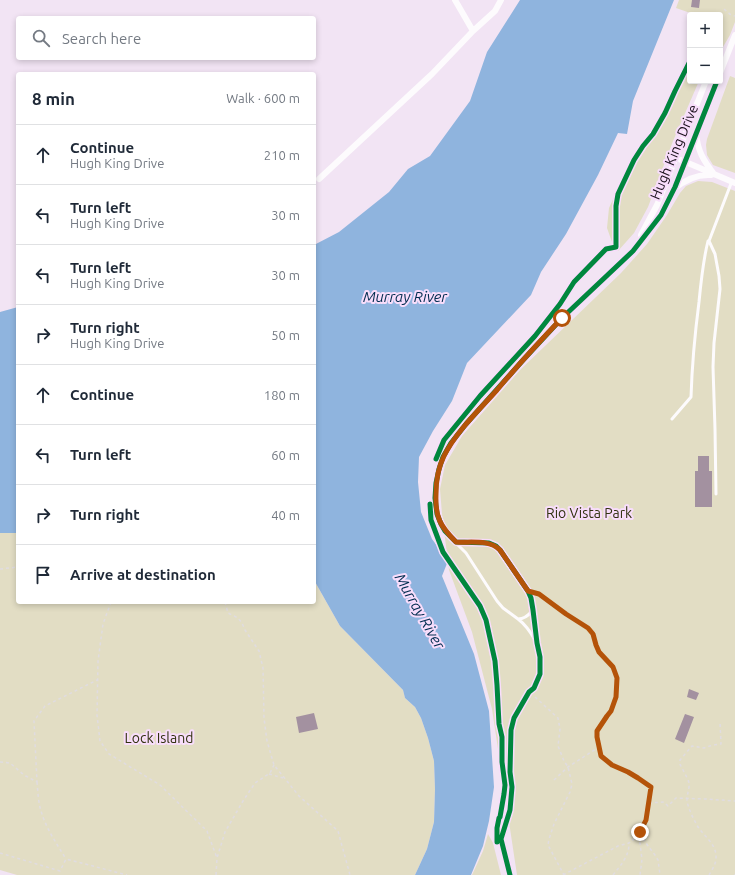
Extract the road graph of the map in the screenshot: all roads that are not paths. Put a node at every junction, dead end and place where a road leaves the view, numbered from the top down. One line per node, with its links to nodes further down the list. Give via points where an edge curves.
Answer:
1 (455, 0): 3 (street)
2 (501, 0): 3 (street, via 495,11)
3 (473, 31): 13 (street, via 432,74)
4 (734, 38): 5 (street); 6 (street)
5 (723, 55)
6 (723, 66)
7 (705, 84): 10 (street, Hugh King Drive)
8 (716, 84): 9 (street, Hugh King Drive)
9 (696, 132): 11 (street, Hugh King Drive); 12 (street, via 700,154)
10 (676, 158): 11 (street); 17 (street, Hugh King Drive, via 657,205)
11 (684, 161): 12 (street); 15 (street, Hugh King Drive)
12 (715, 175): 14 (street); 15 (street, via 702,174 692,177)
13 (319, 179)
14 (734, 182): 16 (lane)
15 (674, 189): 17 (street, Hugh King Drive, via 661,214)
16 (708, 241): 18 (lane, via 696,324 691,397); 19 (lane, via 715,254 720,288 713,367)
17 (633, 251): 20 (street, Hugh King Drive, via 546,335 451,443 439,469 435,498 441,524)
18 (672, 419)
19 (716, 494)
20 (456, 542): 21 (street, via 489,543 496,546 528,591 532,598); 22 (lane, via 497,601)
21 (533, 610): 22 (lane, via 526,617); 23 (street)
22 (518, 619): 23 (lane, via 531,632)
23 (537, 643): 24 (street, via 540,674 514,718 512,730 510,810 501,839)
24 (510, 875)

